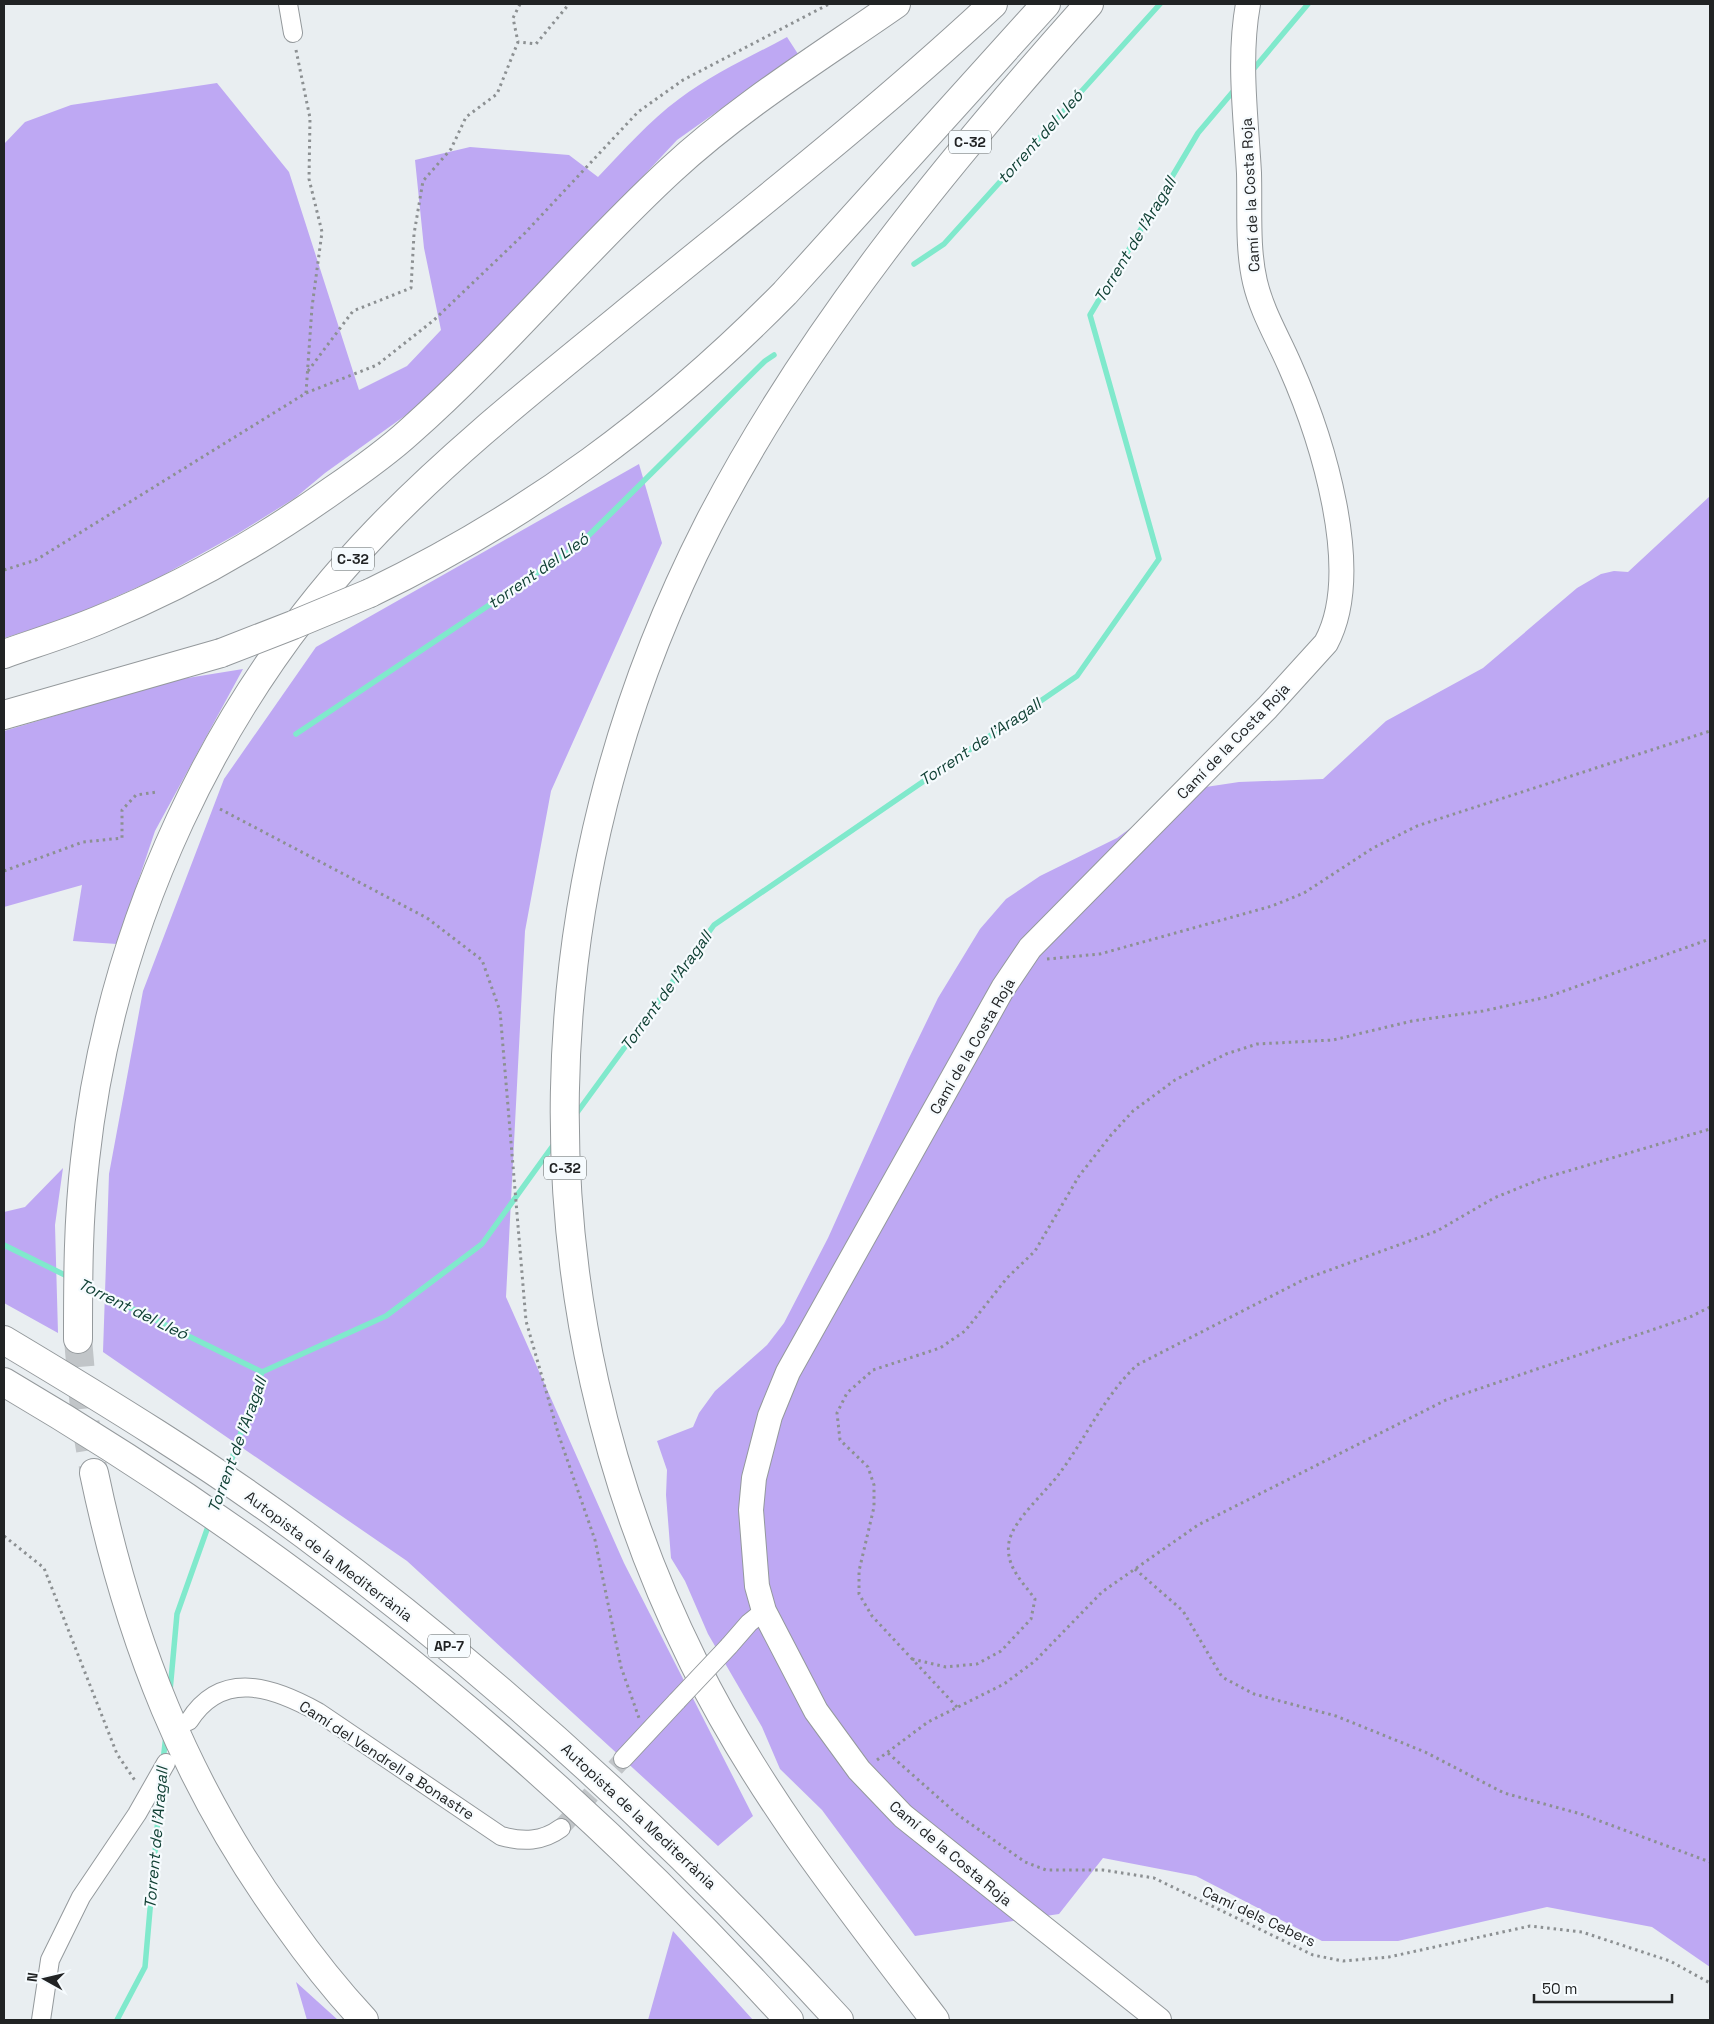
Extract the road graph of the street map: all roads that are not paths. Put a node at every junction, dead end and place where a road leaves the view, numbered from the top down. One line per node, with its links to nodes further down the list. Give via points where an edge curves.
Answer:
1 (288, 4): 7 (street)
2 (896, 4): 8 (highway, via 761,98 672,169 454,390 407,434 361,470 285,524 165,591 98,621)
3 (993, 4): 10 (highway, C-32, via 879,107 519,400 442,468 345,567 260,679 234,718 188,805 151,888 122,973 99,1068 85,1157 78,1251)
4 (1046, 4): 9 (highway, C-32, bridge, via 746,333 671,401 523,509 448,553 370,592 293,625 221,653)
5 (1089, 4): 23 (highway, C-32, via 942,176 857,287 778,402 709,524 651,651 607,784 586,875 568,1014 564,1153 577,1290 594,1383 615,1463 642,1543 677,1628 741,1750 808,1852)
6 (1248, 4): 14 (street, Camí de la Costa Roja, via 1244,44 1252,261 1268,320 1315,432 1331,490 1341,565 1337,614 1326,643 1267,708 1030,948 1003,988 788,1372 766,1431 754,1478 751,1510 753,1552)
7 (293, 33)
8 (4, 654)
9 (4, 715)
10 (78, 1339)
11 (4, 1340): 22 (highway, Autopista de la Mediterrània / AP-7, via 227,1480 310,1539 451,1648 661,1835)
12 (4, 1382): 21 (highway, AP-7, via 63,1416 198,1504 422,1671 631,1856)
13 (94, 1473): 20 (highway, via 130,1617 159,1698 185,1755 224,1829 273,1906)
14 (764, 1611): 16 (street, bridge, via 749,1623); 24 (street, Camí de la Costa Roja, via 816,1711 859,1770 904,1816)
15 (189, 1721): 18 (street, Camí del Vendrell a Bonastre, via 205,1701 218,1693 250,1687 267,1690 318,1712 501,1836 529,1841)
16 (623, 1759)
17 (166, 1763): 19 (street, via 81,1897 50,1960)
18 (561, 1828)
19 (41, 2020)
20 (364, 2020)
21 (789, 2020)
22 (839, 2020)
23 (934, 2020)
24 (1159, 2020)

